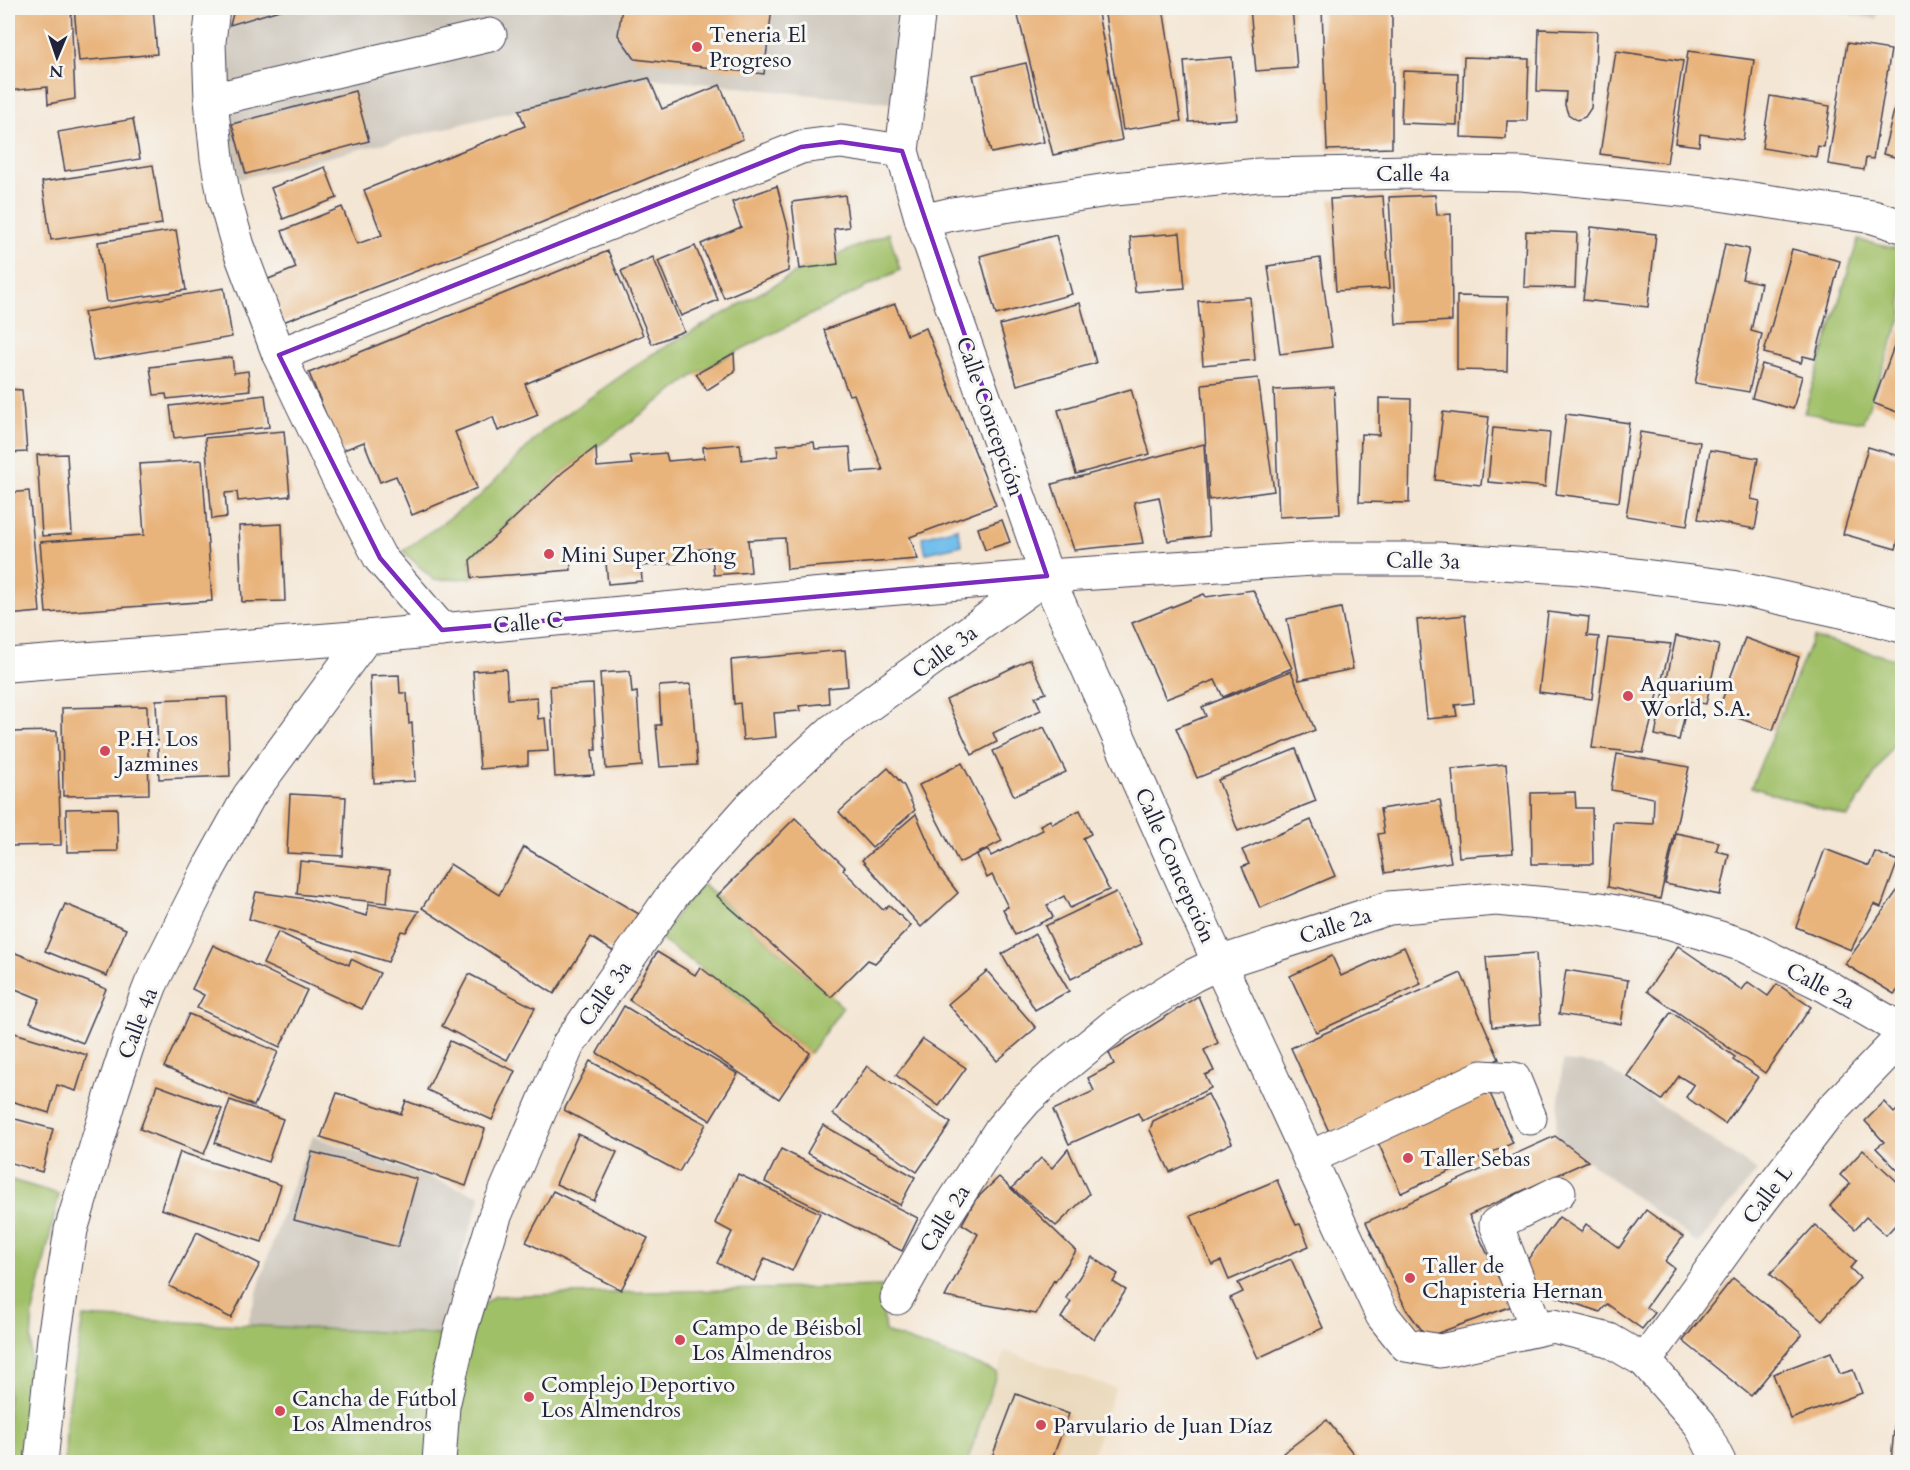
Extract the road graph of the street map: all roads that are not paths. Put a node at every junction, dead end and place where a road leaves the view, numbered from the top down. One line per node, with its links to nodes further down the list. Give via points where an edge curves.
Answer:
1 (213, 8): 4 (street, via 209,42)
2 (919, 8): 5 (street, Calle Concepción)
3 (490, 35): 4 (street)
4 (211, 100): 8 (street, via 225,197 238,246)
5 (902, 151): 6 (street, Calle Concepción); 8 (street, via 841,142 801,147)
6 (922, 221): 7 (street, Calle 4a, via 1125,188 1259,175 1411,172 1522,174 1712,193 1873,217); 9 (street, Calle Concepción)
7 (1902, 226)
8 (279, 355): 11 (street, via 380,558)
9 (1047, 576): 10 (street, Calle 3a, via 1313,560 1438,559 1579,568 1732,586); 11 (street, Calle C); 14 (street, Calle Concepción); 24 (street, Calle 3a, via 832,731 754,803 674,892 568,1045 495,1216 443,1406)
10 (1902, 626)
11 (442, 630): 12 (street, Calle C)
12 (366, 637): 13 (street, Calle C); 23 (street, Calle 4a, via 249,796 151,984 119,1070 72,1230 54,1338)
13 (8, 665)
14 (1219, 963): 15 (street, Calle 2a, via 1389,908 1496,899 1600,909 1668,922 1743,945 1827,986); 18 (street, Calle Concepción); 20 (street, Calle 2a, via 1117,1023 1025,1101 1001,1129)
15 (1902, 1030)
16 (1902, 1037): 22 (street, Calle L, via 1827,1115)
17 (1530, 1118): 18 (street, via 1514,1079 1482,1077)
18 (1309, 1158): 21 (street, Calle Concepción, via 1382,1315 1406,1345 1440,1351)
19 (1559, 1192): 21 (street, via 1497,1224)
20 (897, 1298)
21 (1537, 1329): 22 (street, Calle Concepción, via 1553,1326 1609,1340)
22 (1645, 1361): 25 (street, Calle Concepción, via 1700,1424)
23 (41, 1462)
24 (439, 1462)
25 (1719, 1462)

